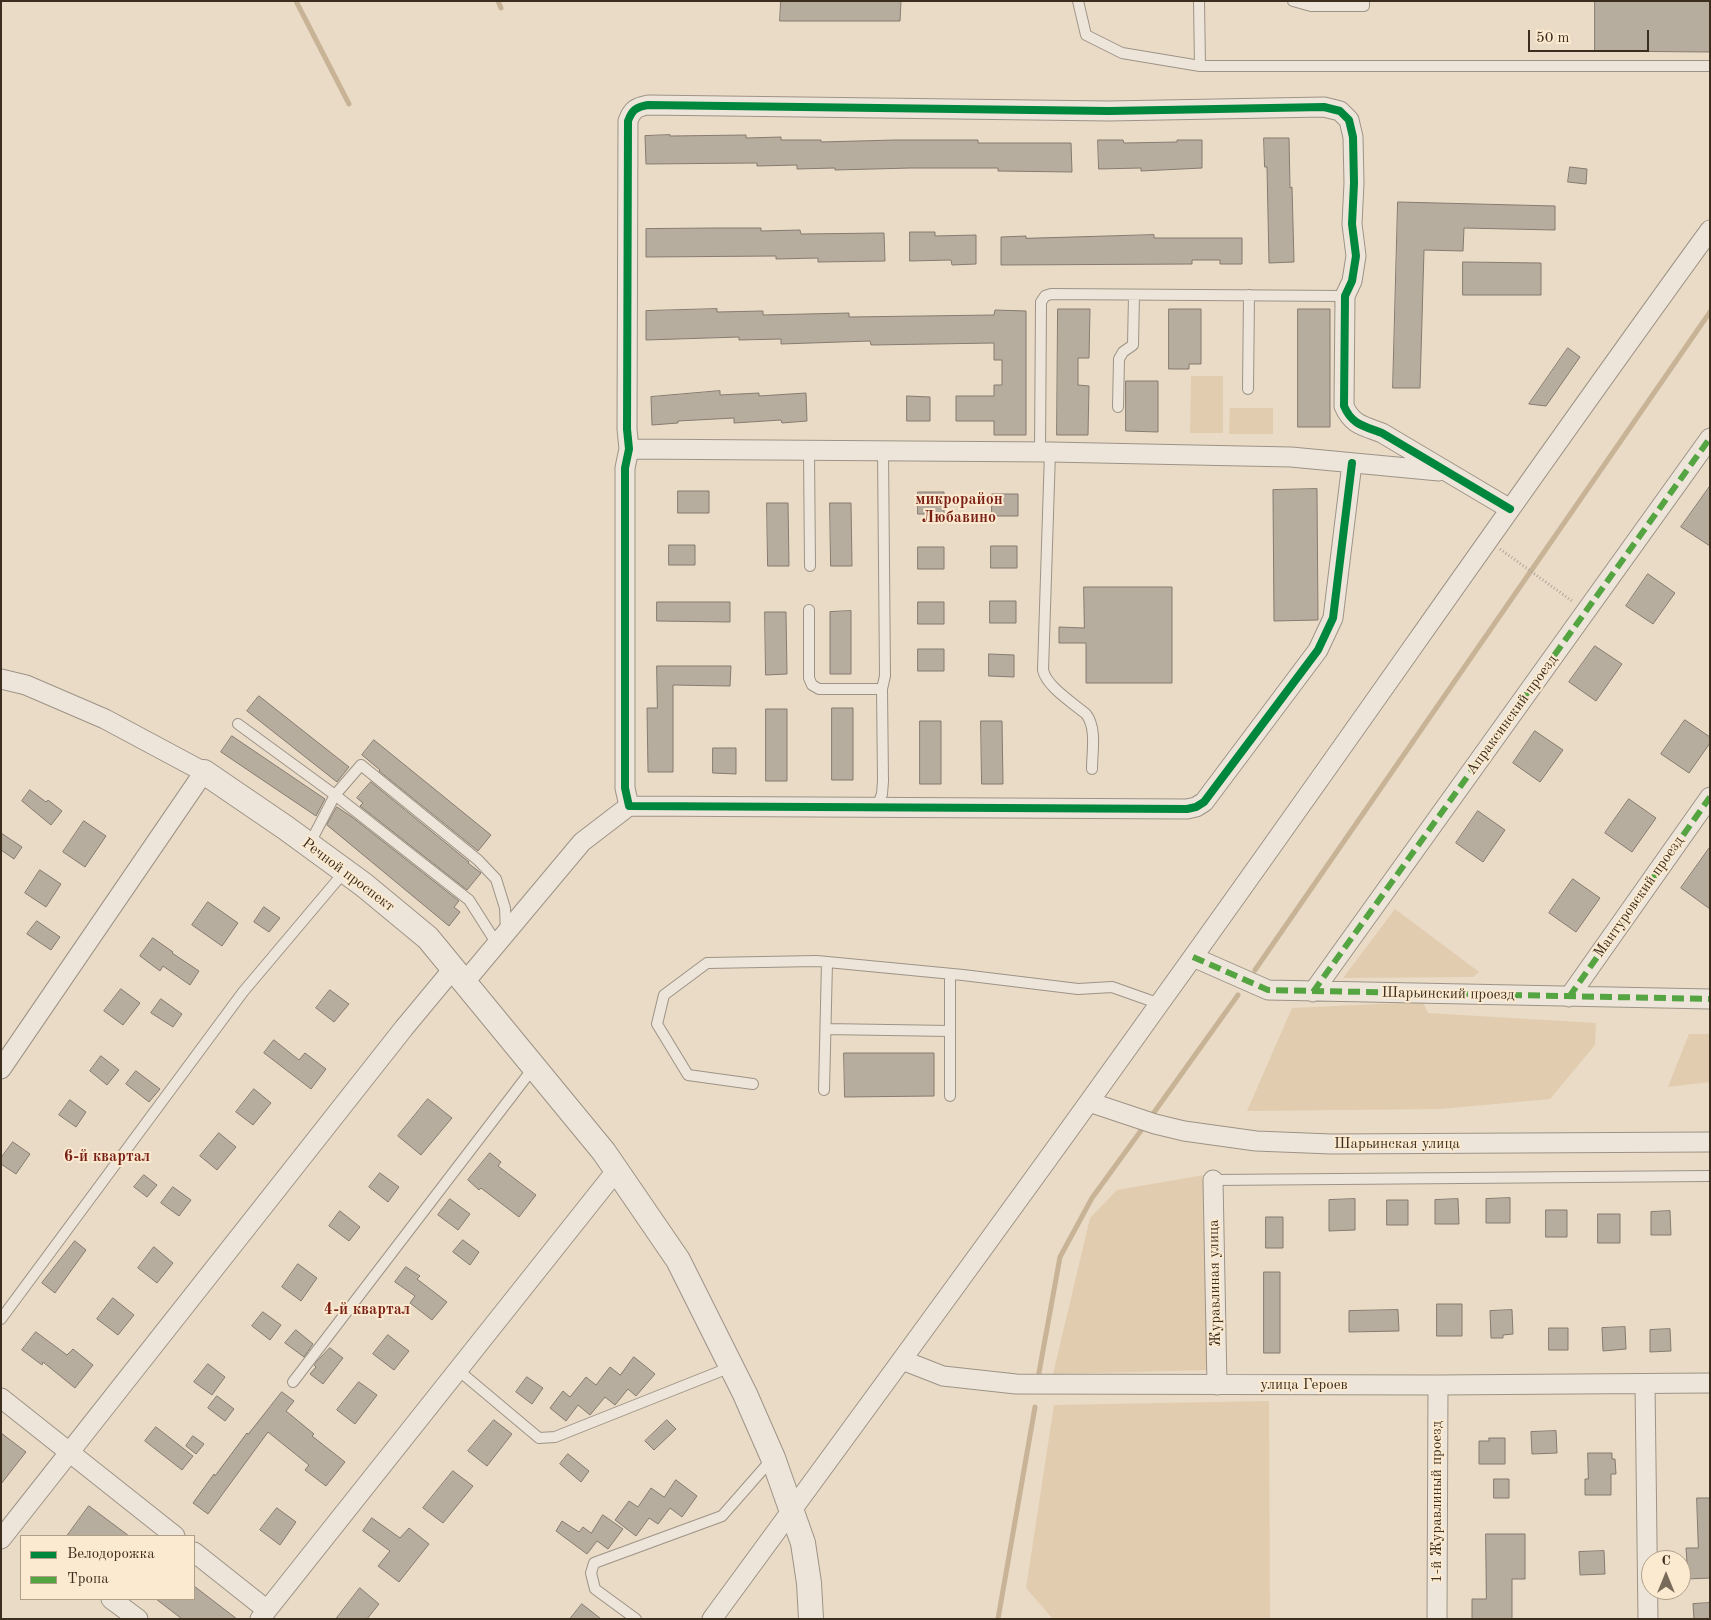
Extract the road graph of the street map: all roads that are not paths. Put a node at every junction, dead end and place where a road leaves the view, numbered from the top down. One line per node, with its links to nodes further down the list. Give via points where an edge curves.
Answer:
1 (1078, 1): 5 (lane, via 1086,35 1122,53)
2 (1199, 1): 5 (lane)
3 (1293, 1): 4 (lane, via 1311,6 1364,6)
4 (1364, 1)
5 (1200, 66): 6 (lane)
6 (1710, 66)
7 (1710, 230): 20 (street)
8 (1134, 295): 9 (lane); 12 (lane, via 1133,345 1119,359); 17 (lane, via 1051,294 1041,302)
9 (1249, 296): 10 (lane); 11 (lane)
10 (1345, 296): 14 (street, via 1352,280 1356,256 1352,224 1353,137 1349,120 1340,111 1324,106 1109,111 638,107 631,111 628,121); 19 (street, via 1344,406 1348,416)
11 (1248, 389)
12 (1118, 408)
13 (1708, 445): 39 (street, Апраксинский проезд)
14 (629, 449): 15 (street); 30 (street, via 624,468 625,788)
15 (810, 451): 16 (street); 21 (lane)
16 (883, 451): 17 (street); 24 (lane, via 885,676)
17 (1045, 452): 18 (street, via 1292,457); 26 (lane, via 1044,677 1090,720)
18 (1352, 463): 19 (street); 31 (street, via 1333,618 1318,650 1204,802 1187,809)
19 (1444, 471): 20 (street)
20 (1510, 509): 35 (street)
21 (810, 566)
22 (809, 610): 24 (lane, via 809,678 812,685 818,689)
23 (1, 679): 27 (street, Речной проспект, via 26,685 105,719)
24 (882, 689): 31 (lane, via 883,782)
25 (238, 724): 28 (lane)
26 (1092, 769)
27 (204, 772): 32 (street, Речной проспект); 46 (street)
28 (335, 795): 32 (lane); 34 (lane, via 469,900); 34 (lane, via 361,765 478,860 496,879 505,908)
29 (1710, 797): 40 (street, Мантуровский проезд)
30 (629, 806): 31 (street); 34 (street, via 582,842)
31 (877, 807)
32 (309, 846): 33 (street, Речной проспект)
33 (345, 871): 38 (street, Речной проспект, via 428,938); 55 (lane, via 243,992)
34 (501, 938): 38 (street)
35 (1193, 956): 39 (street, Шарьинский проезд, via 1268,990); 42 (street)
36 (827, 962): 37 (lane); 43 (lane); 47 (lane, via 707,963 664,995 657,1024 688,1074)
37 (950, 974): 42 (lane, via 1078,989 1112,986); 44 (lane)
38 (459, 976): 45 (street, Речной проспект); 65 (street, via 404,1028)
39 (1313, 992): 40 (street, Шарьинский проезд)
40 (1569, 997): 41 (street, Шарьинский проезд)
41 (1710, 999)
42 (1160, 1004): 50 (street)
43 (826, 1029): 44 (lane); 48 (lane)
44 (950, 1031): 49 (lane)
45 (534, 1067): 52 (street, Речной проспект); 59 (lane)
46 (1, 1069)
47 (753, 1084)
48 (824, 1090)
49 (950, 1096)
50 (1089, 1102): 51 (street, Шарьинская улица, via 1184,1131 1256,1140 1331,1144); 56 (street)
51 (1710, 1142)
52 (616, 1171): 57 (street, Речной проспект, via 678,1260); 58 (street)
53 (1710, 1176): 54 (lane)
54 (1213, 1180): 62 (street, Журавлиная улица)
55 (1, 1319)
56 (902, 1360): 62 (street, улица Героев, via 942,1376 1016,1384); 67 (street)
57 (732, 1366): 58 (lane, via 554,1437 539,1438); 66 (street, Речной проспект)
58 (458, 1370): 72 (street)
59 (293, 1382)
60 (1710, 1383): 61 (street, улица Героев)
61 (1645, 1384): 63 (street, улица Героев); 78 (street)
62 (1217, 1385): 63 (street, улица Героев)
63 (1438, 1385): 77 (street, 1-й Журавлиный проезд)
64 (1, 1398): 65 (street)
65 (70, 1452): 68 (street); 69 (street)
66 (773, 1458): 67 (street, Речной проспект); 74 (lane, via 722,1516 594,1563 591,1573 595,1589)
67 (792, 1510): 75 (street); 76 (street, via 809,1583)
68 (10, 1530)
69 (174, 1535)
70 (195, 1553): 72 (street)
71 (112, 1600): 73 (street)
72 (264, 1614)
73 (138, 1619)
74 (636, 1619)
75 (712, 1619)
76 (811, 1619)
77 (1437, 1619)
78 (1648, 1619)

